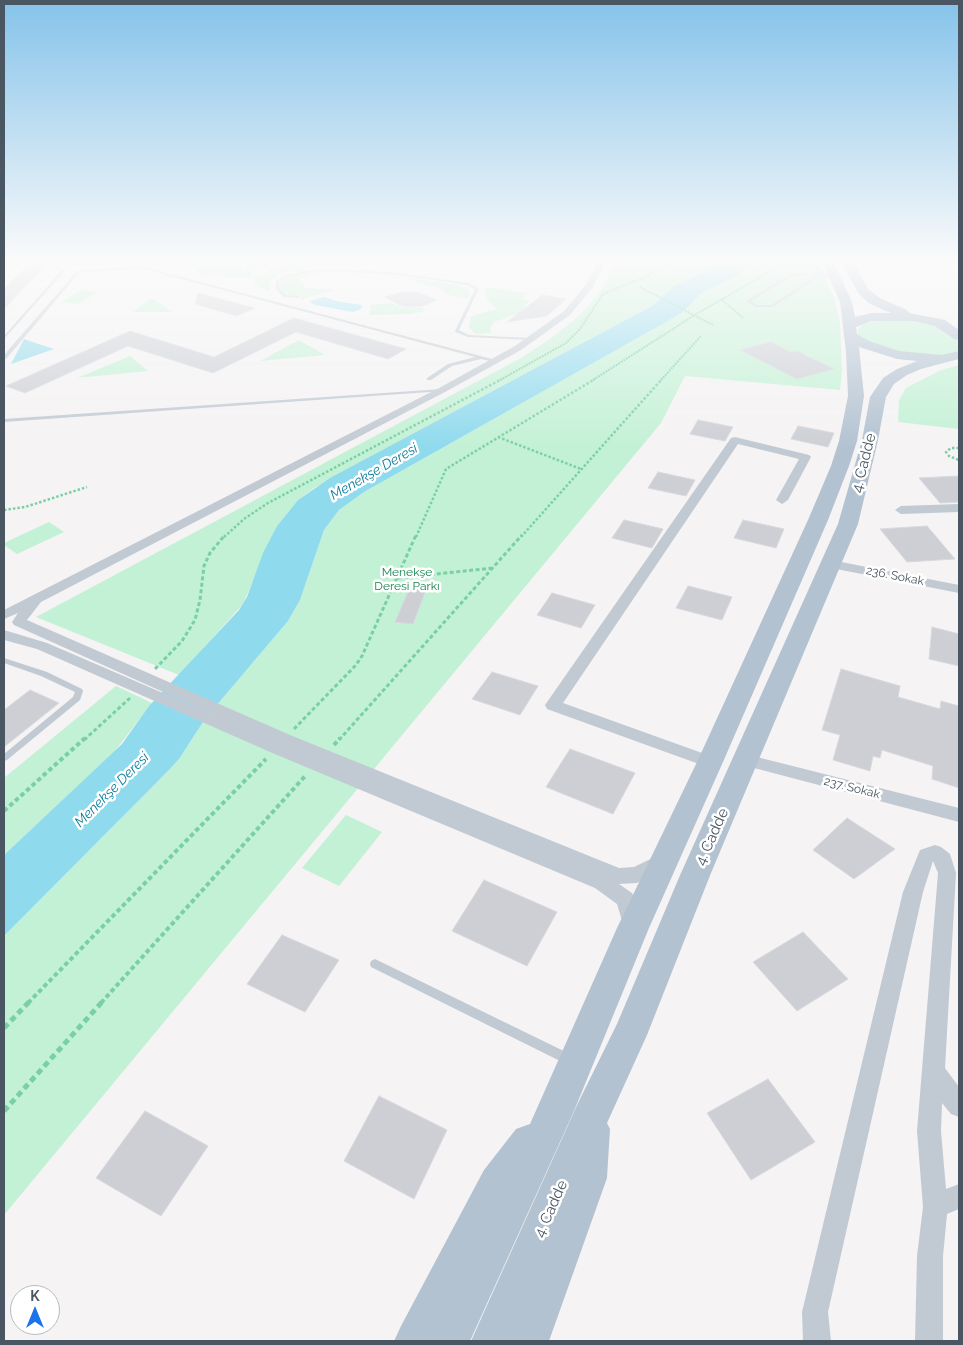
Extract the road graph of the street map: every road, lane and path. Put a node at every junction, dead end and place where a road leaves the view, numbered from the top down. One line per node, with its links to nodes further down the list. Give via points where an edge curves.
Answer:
1 (17, 323): 17 (lane)
2 (34, 323): 20 (lane)
3 (348, 323): 21 (lane)
4 (461, 323): 18 (lane, via 457,332 468,336)
5 (553, 323): 18 (street)
6 (584, 323): 45 (path, via 566,342 546,356 268,503 244,519 210,553 204,566 194,620 182,641 157,666)
7 (684, 323): 26 (path)
8 (709, 323): 12 (path)
9 (850, 323): 14 (main road, 4. Cadde)
10 (856, 323): 14 (main road)
11 (940, 323): 13 (main road); 16 (main road)
12 (713, 325)
13 (959, 325)
14 (851, 331): 19 (main road, via 864,344 897,355); 50 (main road, 4. Cadde, via 856,396 840,466)
15 (701, 336): 29 (path)
16 (959, 336)
17 (4, 338)
18 (530, 339): 22 (street)
19 (951, 357): 35 (main road, 4. Cadde, via 902,372 888,382 878,397 848,524)
20 (4, 358)
21 (479, 358): 22 (lane); 23 (lane, via 450,365)
22 (494, 361): 24 (street)
23 (429, 379)
24 (442, 390): 25 (lane); 39 (street)
25 (4, 421)
26 (498, 437): 29 (path); 37 (path, via 446,469)
27 (959, 448): 28 (path, via 946,452)
28 (959, 460)
29 (582, 469): 36 (path)
30 (87, 487): 33 (path, via 25,507)
31 (782, 500): 50 (street, via 805,457 735,440 552,705)
32 (959, 508): 34 (street)
33 (4, 510)
34 (901, 510)
35 (831, 564): 38 (street, 236. Sokak); 49 (main road, 4. Cadde)
36 (493, 568): 37 (path); 48 (path)
37 (398, 578): 46 (path, via 356,665)
38 (959, 589)
39 (35, 600): 40 (street); 42 (street)
40 (4, 614)
41 (4, 621): 42 (street)
42 (19, 622): 45 (street)
43 (4, 635): 45 (street)
44 (4, 660): 47 (lane, via 79,691 77,698)
45 (146, 686): 46 (street); 51 (path)
46 (280, 744): 48 (street); 56 (path)
47 (4, 758)
48 (320, 760): 53 (street, via 618,876 637,875); 54 (street, via 602,882 625,899); 61 (path)
49 (746, 760): 52 (street, 237. Sokak); 60 (main road, 4. Cadde, via 630,1035)
50 (710, 762): 53 (main road, 4. Cadde)
51 (4, 811)
52 (959, 815)
53 (664, 860): 54 (main road, 4. Cadde)
54 (633, 928): 57 (main road, 4. Cadde)
55 (375, 964): 57 (lane)
56 (4, 1028)
57 (576, 1063): 60 (main road, 4. Cadde)
58 (933, 1071): 59 (street); 63 (street, via 929,1131); 68 (street, via 947,873 943,859 935,852 926,856 913,892 815,1312)
59 (959, 1106)
60 (576, 1107): 64 (main road, via 498,1184); 65 (main road, 4. Cadde); 66 (main road, 4. Cadde); 67 (main road, via 588,1178)
61 (4, 1111)
62 (959, 1196): 63 (street)
63 (935, 1207): 69 (street, via 930,1256)
64 (416, 1341)
65 (448, 1341)
66 (493, 1341)
67 (527, 1341)
68 (817, 1341)
69 (929, 1341)

